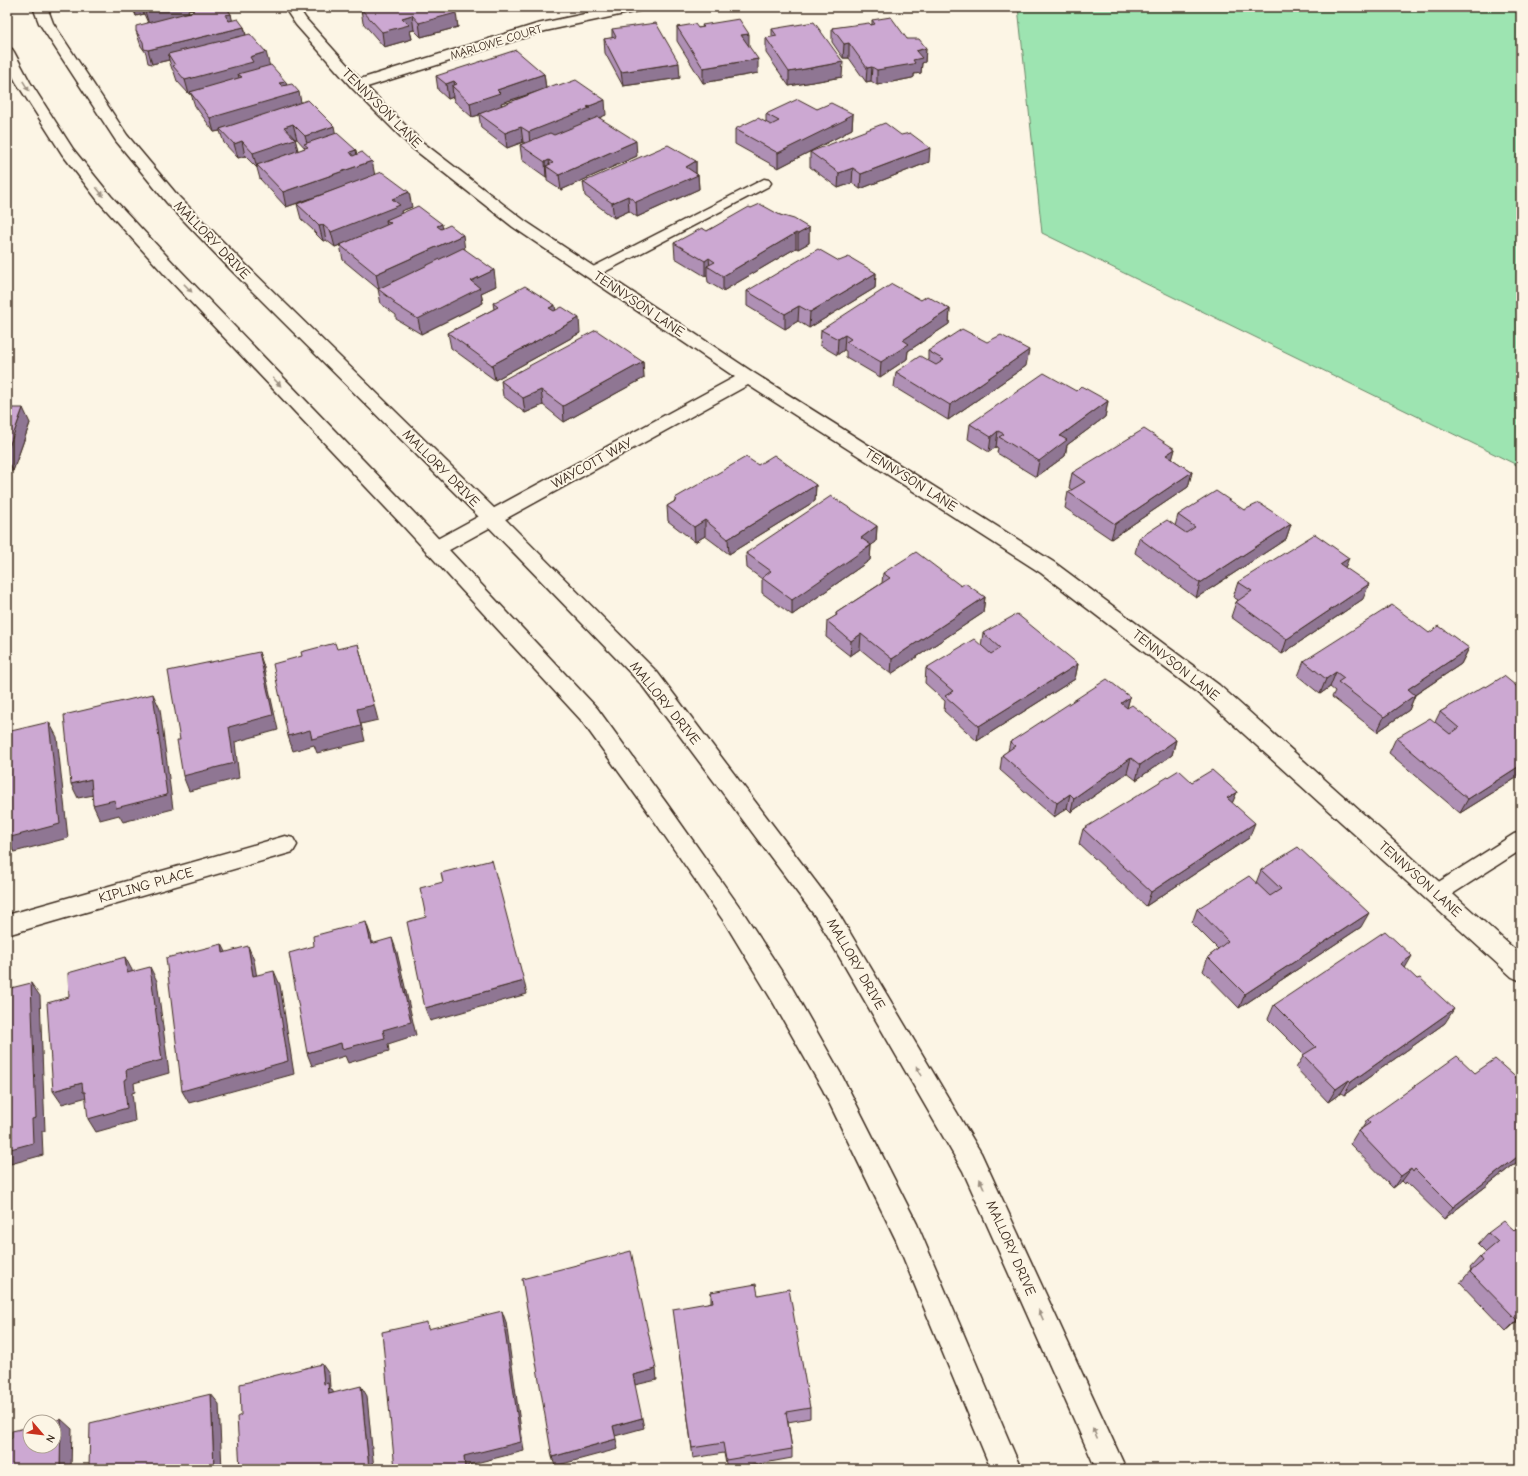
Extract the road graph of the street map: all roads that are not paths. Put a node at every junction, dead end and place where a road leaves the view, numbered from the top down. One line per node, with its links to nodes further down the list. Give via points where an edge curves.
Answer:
1 (40, 7): 9 (main road, MALLORY DRIVE, via 46,23 121,138 173,200)
2 (291, 7): 5 (main road, TENNYSON LANE, via 301,22)
3 (638, 7): 5 (main road, MARLOWE COURT, via 542,27)
4 (7, 52): 10 (main road, one-way to 10, via 67,151 105,198)
5 (357, 85): 7 (main road, TENNYSON LANE, via 416,144 520,224)
6 (764, 183): 7 (lane)
7 (592, 273): 8 (main road, TENNYSON LANE)
8 (748, 377): 9 (main road, WAYCOTT WAY); 13 (main road, TENNYSON LANE, via 1048,568 1212,691)
9 (492, 518): 10 (main road, WAYCOTT WAY); 17 (main road, MALLORY DRIVE, one-way to 9, via 972,1162 826,913 648,678)
10 (435, 549): 16 (main road, via 588,714 733,916 782,994 832,1082 907,1233)
11 (1521, 840): 13 (lane)
12 (285, 846): 14 (main road, KIPLING PLACE)
13 (1436, 894): 15 (main road, TENNYSON LANE)
14 (7, 925)
15 (1521, 970)
16 (1006, 1469)
17 (1111, 1469)

